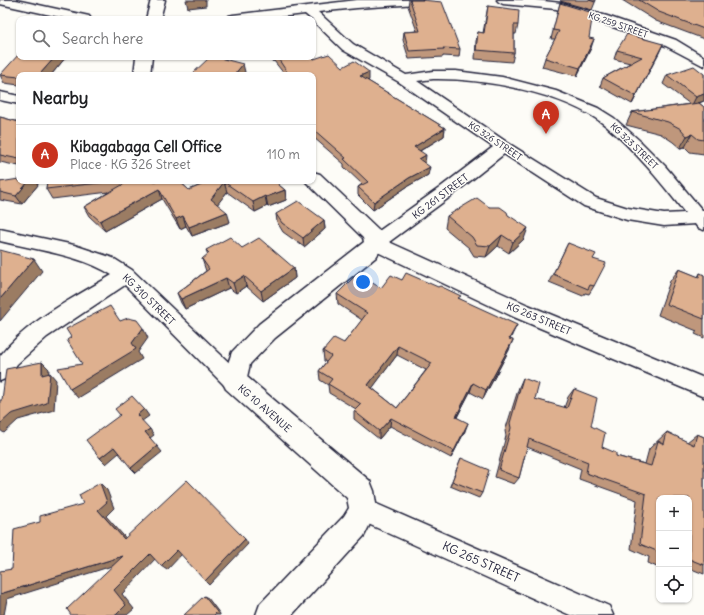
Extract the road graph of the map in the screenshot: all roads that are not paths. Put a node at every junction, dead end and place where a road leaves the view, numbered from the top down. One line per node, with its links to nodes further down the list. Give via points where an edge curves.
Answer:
1 (0, 0): 6 (street)
2 (158, 0): 7 (street)
3 (417, 0): 5 (street)
4 (503, 0): 12 (street, KG 259 STREET, via 557,6 603,19 671,43)
5 (308, 10): 8 (street); 9 (street, KG 326 STREET)
6 (72, 16)
7 (154, 16)
8 (258, 16)
9 (314, 16)
10 (316, 17): 14 (street, KG 326 STREET, via 348,47)
11 (144, 60): 13 (street)
12 (704, 62)
13 (142, 72)
14 (404, 79): 17 (street, KG 326 STREET); 19 (street, KG 323 STREET, via 438,75 478,78 541,90 578,104 608,121 659,170)
15 (0, 96): 16 (street)
16 (16, 99)
17 (503, 147): 19 (street, KG 326 STREET, via 590,202 627,214 664,220); 21 (street, KG 261 STREET)
18 (316, 181): 21 (street, via 371,234)
19 (702, 219)
20 (0, 236): 22 (street, KG 310 STREET, via 74,252 107,263)
21 (375, 243): 24 (street, KG 10 AVENUE, via 369,251 257,341 240,359); 25 (street, KG 263 STREET, via 521,311)
22 (126, 275): 23 (street, via 41,330 6,361); 24 (street, KG 310 STREET)
23 (0, 372)
24 (234, 381): 26 (street, KG 10 AVENUE, via 360,491)
25 (704, 388)
26 (363, 510): 27 (street, via 354,526); 28 (street, KG 265 STREET)
27 (271, 615)
28 (600, 615)

